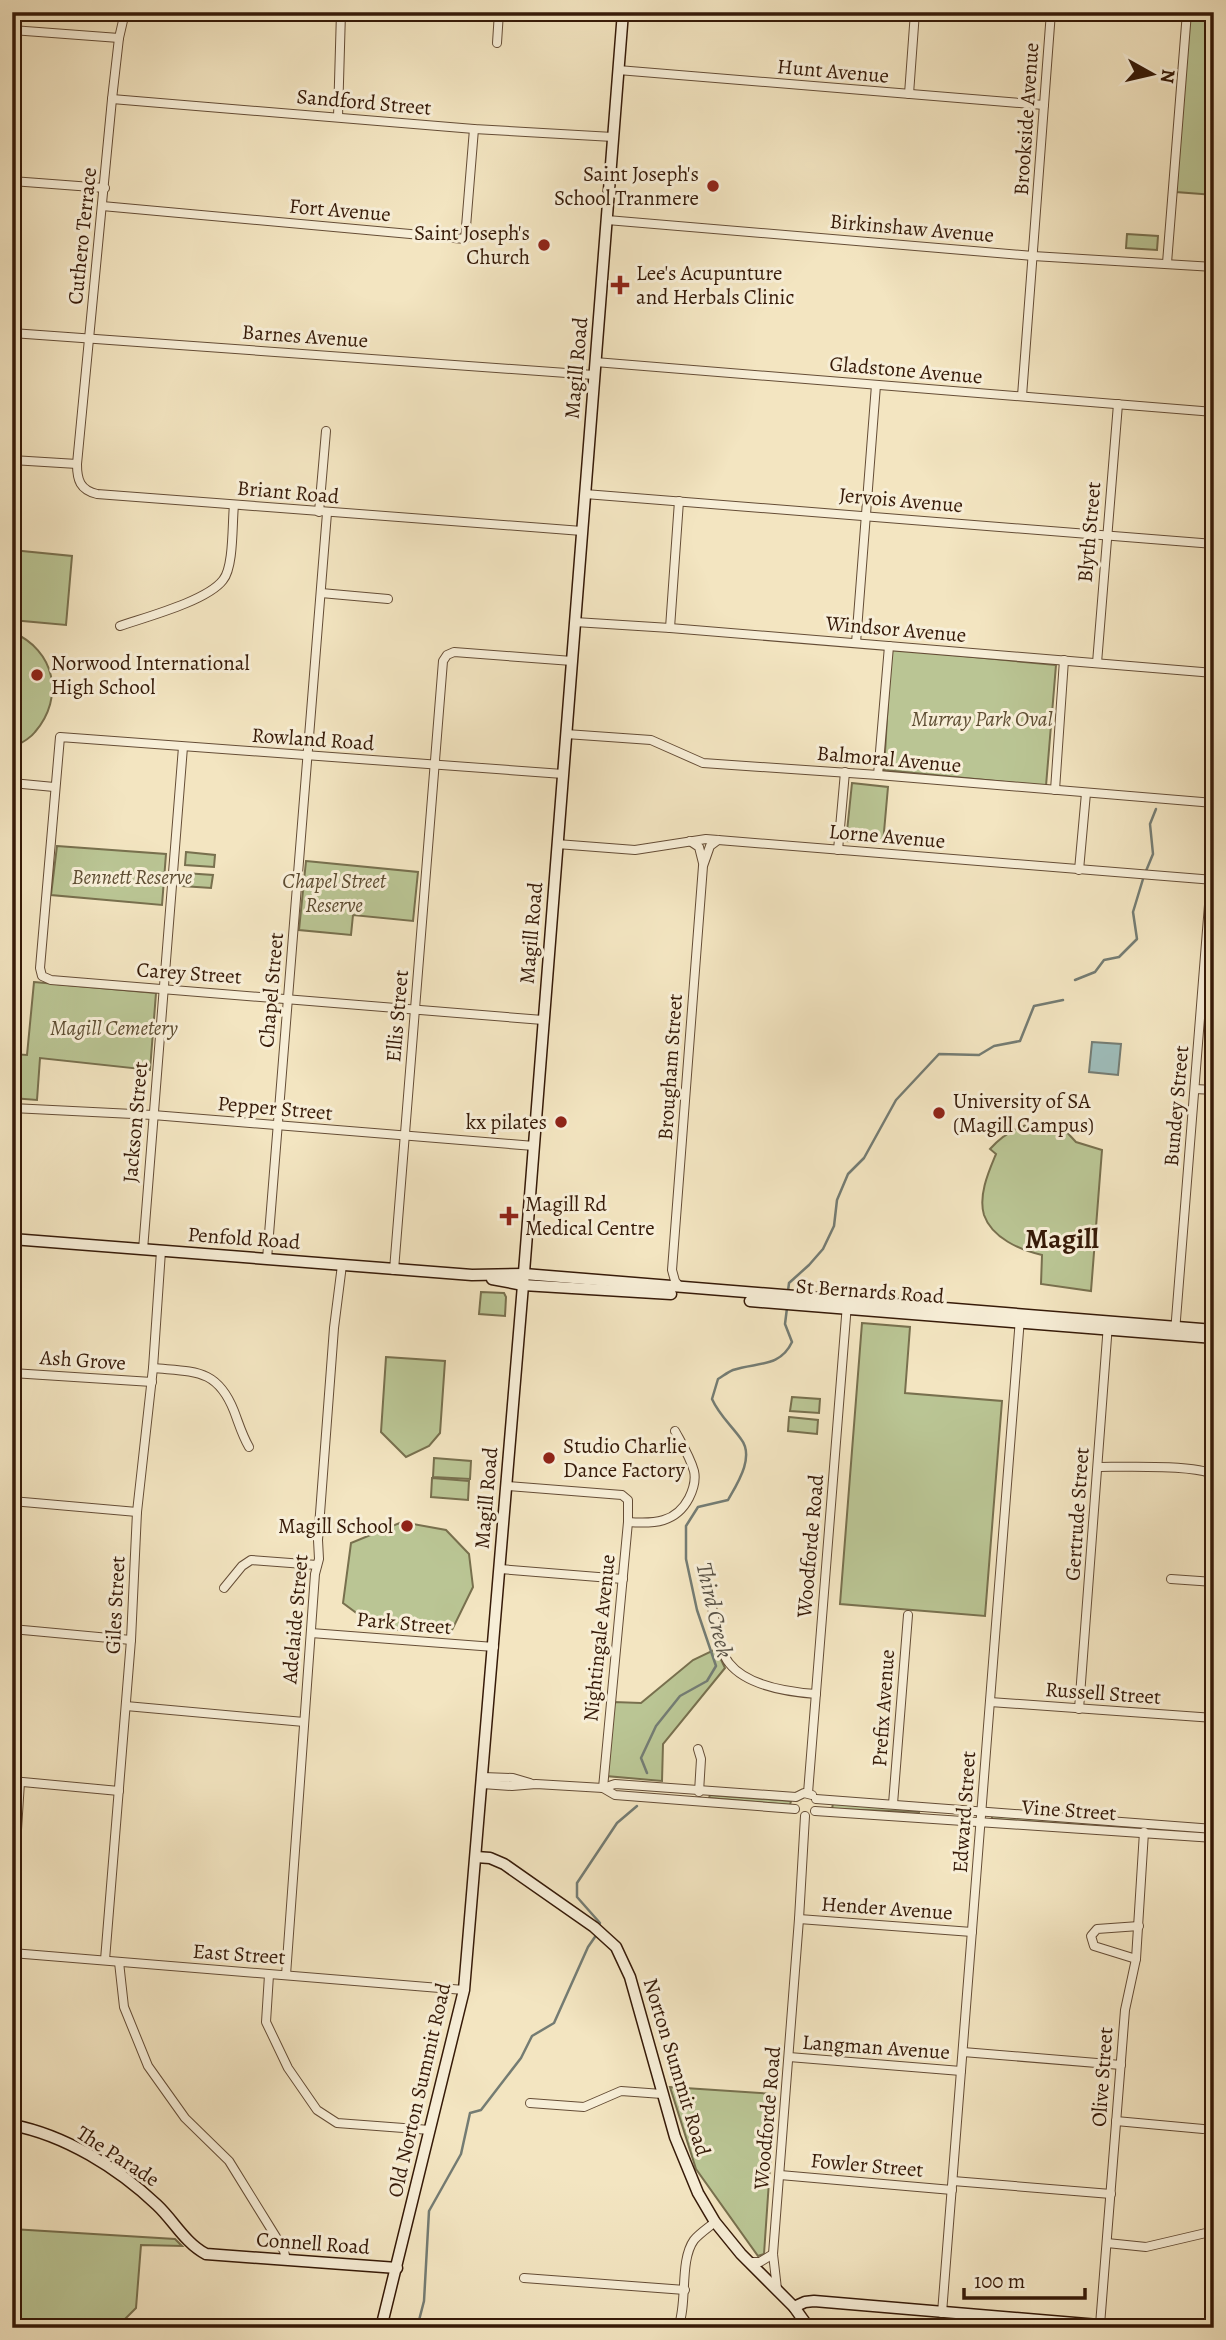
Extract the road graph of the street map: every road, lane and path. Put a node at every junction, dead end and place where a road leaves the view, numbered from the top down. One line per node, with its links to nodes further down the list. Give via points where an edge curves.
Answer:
1 (125, 12): 9 (street, Cuthero Terrace)
2 (341, 12): 15 (street)
3 (499, 12): 10 (street)
4 (623, 12): 11 (main road, Magill Road)
5 (915, 12): 12 (street)
6 (1051, 12): 14 (street, Brookside Avenue)
7 (1187, 12): 23 (street)
8 (12, 30): 9 (street)
9 (119, 38): 13 (street, Cuthero Terrace)
10 (497, 43)
11 (618, 70): 12 (street, Hunt Avenue); 17 (main road, Magill Road)
12 (909, 94): 14 (street, Hunt Avenue)
13 (112, 99): 15 (street, Sandford Street); 19 (street, Cuthero Terrace)
14 (1044, 105): 22 (street, Brookside Avenue)
15 (338, 117): 16 (street, Sandford Street)
16 (474, 129): 17 (street, Sandford Street); 20 (street, Fort Avenue, via 465,239)
17 (613, 137): 21 (main road, Magill Road)
18 (12, 181): 19 (street)
19 (105, 188): 20 (street, Cuthero Terrace)
20 (102, 206): 26 (street, Cuthero Terrace)
21 (607, 220): 22 (street, Birkinshaw Avenue); 27 (main road, Magill Road)
22 (1033, 256): 23 (street, Birkinshaw Avenue); 30 (street, Brookside Avenue)
23 (1167, 263): 24 (street, Birkinshaw Avenue)
24 (1214, 267)
25 (12, 333): 26 (street, Barnes Avenue)
26 (89, 338): 28 (street, Barnes Avenue); 35 (street, Cuthero Terrace)
27 (595, 362): 28 (main road, Magill Road); 29 (street, Gladstone Avenue)
28 (594, 375): 36 (main road, Magill Road)
29 (876, 385): 30 (street, Gladstone Avenue); 40 (street)
30 (1022, 397): 31 (street, Gladstone Avenue)
31 (1118, 404): 32 (street, Gladstone Avenue); 42 (street, Blyth Street)
32 (1214, 412)
33 (326, 431): 39 (street, Chapel Street)
34 (12, 460): 35 (street)
35 (78, 464): 38 (street, Briant Road, via 80,485 87,492)
36 (585, 494): 37 (street, Jervois Avenue); 41 (main road, Magill Road)
37 (679, 500): 40 (street, Jervois Avenue); 48 (street)
38 (234, 505): 39 (street, Briant Road); 47 (street, via 224,580 202,596)
39 (323, 513): 41 (street, Briant Road); 44 (street, Chapel Street)
40 (865, 515): 42 (street, Jervois Avenue); 49 (street)
41 (582, 531): 46 (main road, Magill Road)
42 (1106, 535): 43 (street, Jervois Avenue); 53 (street, Blyth Street)
43 (1214, 544)
44 (321, 593): 45 (street); 57 (street, Chapel Street)
45 (388, 599)
46 (575, 622): 48 (street, Windsor Avenue); 52 (main road, Magill Road)
47 (120, 626)
48 (670, 628): 49 (street, Windsor Avenue)
49 (856, 643): 50 (street, Windsor Avenue)
50 (889, 646): 51 (street, Windsor Avenue); 61 (street)
51 (1064, 660): 53 (street, Windsor Avenue); 64 (street)
52 (572, 661): 55 (main road, Magill Road); 58 (street, Ellis Street, via 447,655)
53 (1097, 663): 54 (street, Windsor Avenue)
54 (1214, 673)
55 (566, 734): 59 (street, Balmoral Avenue, via 645,739 703,763); 60 (main road, Magill Road)
56 (183, 747): 57 (street, Rowland Road); 63 (street, Rowland Road, via 60,737); 74 (street, Jackson Street)
57 (307, 756): 58 (street, Rowland Road); 75 (street, Chapel Street)
58 (434, 766): 60 (street, Rowland Road); 76 (street, Ellis Street)
59 (845, 772): 61 (street, Balmoral Avenue); 70 (street)
60 (563, 774): 69 (main road, Magill Road)
61 (878, 775): 64 (street, Balmoral Avenue)
62 (12, 783): 63 (street)
63 (54, 787): 74 (street, Carey Street, via 42,976)
64 (1055, 790): 65 (street, Balmoral Avenue)
65 (1086, 793): 66 (street, Balmoral Avenue); 72 (street)
66 (1214, 803)
67 (718, 840): 68 (street, Lorne Avenue); 70 (street, Lorne Avenue); 71 (street, Brougham Street, via 710,846)
68 (690, 841): 69 (street, Lorne Avenue, via 635,850); 71 (street, via 699,847)
69 (557, 844): 77 (main road, Magill Road)
70 (838, 850): 72 (street, Lorne Avenue)
71 (704, 866): 91 (street, Brougham Street)
72 (1079, 870): 73 (street, Lorne Avenue)
73 (1212, 880): 78 (street, Bundey Street)
74 (164, 989): 75 (street, Carey Street); 81 (street, Jackson Street)
75 (288, 999): 76 (street, Carey Street); 82 (street, Chapel Street)
76 (415, 1010): 77 (street, Carey Street); 83 (street, Ellis Street)
77 (538, 1019): 84 (main road, Magill Road)
78 (1195, 1089): 79 (street); 100 (street, Bundey Street)
79 (1214, 1090)
80 (12, 1108): 81 (street, Pepper Street)
81 (153, 1115): 82 (street, Pepper Street); 86 (street, Jackson Street)
82 (278, 1125): 83 (street, Pepper Street); 88 (street, Chapel Street)
83 (404, 1136): 84 (street, Pepper Street); 90 (street, Ellis Street)
84 (534, 1146): 92 (main road, Magill Road)
85 (12, 1239): 86 (main road, Penfold Road)
86 (143, 1250): 87 (main road, Penfold Road)
87 (162, 1251): 88 (main road, Penfold Road); 102 (street, Giles Street)
88 (267, 1259): 89 (main road, Penfold Road)
89 (342, 1265): 90 (main road, Penfold Road); 113 (street, Adelaide Street)
90 (394, 1270): 92 (main road, Penfold Road)
91 (672, 1270): 93 (street, Brougham Street); 94 (street)
92 (524, 1280): 93 (main road, St Bernards Road); 95 (main road, St Bernards Road); 109 (main road, Magill Road)
93 (661, 1286): 94 (main road, St Bernards Road)
94 (681, 1288): 95 (main road, St Bernards Road)
95 (805, 1302): 96 (main road, St Bernards Road)
96 (848, 1305): 97 (main road, St Bernards Road); 125 (street, Woodforde Road)
97 (1020, 1319): 98 (main road, St Bernards Road); 126 (street, Edward Street)
98 (1108, 1326): 100 (main road, St Bernards Road); 107 (street, Gertrude Street)
99 (1214, 1329): 100 (main road, St Bernards Road)
100 (1175, 1331): 101 (main road, St Bernards Road)
101 (1214, 1338)
102 (153, 1368): 104 (street, Giles Street); 106 (street, via 207,1376 221,1385)
103 (12, 1373): 104 (street, Ash Grove)
104 (152, 1382): 111 (street, Giles Street)
105 (675, 1431): 112 (street, via 694,1473 694,1490 685,1507 666,1521)
106 (249, 1447)
107 (1098, 1467): 108 (street, via 1181,1469); 128 (street, Gertrude Street)
108 (1214, 1475)
109 (507, 1486): 112 (street, Nightingale Avenue, via 622,1495 629,1505); 114 (main road, Magill Road)
110 (12, 1502): 111 (street)
111 (138, 1512): 123 (street, Giles Street)
112 (628, 1522): 115 (street, Nightingale Avenue)
113 (317, 1564): 119 (street, via 251,1560); 122 (street, Adelaide Street)
114 (500, 1569): 115 (street); 124 (main road, Magill Road)
115 (622, 1578): 134 (street, Nightingale Avenue)
116 (1171, 1579): 117 (street)
117 (1214, 1582)
118 (708, 1583): 125 (street, via 727,1662 739,1673 776,1689)
119 (224, 1588)
120 (908, 1615): 141 (street, Prefix Avenue)
121 (12, 1629): 123 (street)
122 (311, 1633): 124 (street, Park Street); 130 (street, Adelaide Street)
123 (131, 1640): 127 (street, Giles Street)
124 (494, 1647): 132 (main road, Magill Road)
125 (816, 1694): 137 (street, Woodforde Road)
126 (990, 1702): 128 (street, Russell Street); 145 (street, Edward Street)
127 (126, 1706): 130 (street); 136 (street, Giles Street)
128 (1079, 1709): 129 (street, Russell Street)
129 (1214, 1718)
130 (304, 1722): 162 (street, Adelaide Street)
131 (698, 1749): 135 (street)
132 (483, 1780): 134 (street, via 513,1778); 152 (main road, Magill Road)
133 (16, 1782): 136 (street); 153 (street)
134 (603, 1788): 135 (street, via 612,1784); 140 (street, via 615,1795)
135 (699, 1789): 138 (street); 140 (street)
136 (119, 1791): 159 (street, Giles Street)
137 (808, 1793): 138 (street); 139 (street)
138 (796, 1797): 143 (street)
139 (816, 1799): 141 (street, Vine Street); 144 (street)
140 (698, 1802): 143 (street)
141 (893, 1804): 142 (street, Vine Street)
142 (923, 1806): 145 (street, Vine Street); 147 (street)
143 (794, 1809): 146 (street)
144 (815, 1811): 146 (street); 147 (street, Vine Street)
145 (982, 1811): 148 (street, Edward Street); 149 (street, Vine Street)
146 (805, 1816): 154 (street, Woodforde Road)
147 (922, 1817): 148 (street, Vine Street)
148 (981, 1821): 150 (street, Vine Street); 156 (street, Edward Street)
149 (1214, 1829)
150 (1144, 1832): 151 (street, Vine Street); 155 (street, Olive Street)
151 (1214, 1838)
152 (476, 1857): 163 (main road, Old Norton Summit Road); 168 (main road, Norton Summit Road, via 498,1860 608,1938 624,1959)
153 (12, 1909)
154 (799, 1919): 156 (street, Hender Avenue); 165 (street, Woodforde Road)
155 (1139, 1926): 158 (street, Olive Street); 158 (street, via 1097,1929 1091,1936 1094,1946)
156 (972, 1932): 164 (street, Edward Street)
157 (12, 1953): 159 (street, East Street)
158 (1136, 1959): 166 (street, Olive Street, via 1125,2010)
159 (105, 1960): 160 (street, East Street)
160 (119, 1962): 161 (street, East Street); 182 (street, via 124,2007 148,2066 185,2118 229,2161)
161 (270, 1975): 162 (street, East Street); 173 (street, via 266,2022 288,2068 317,2110 337,2123)
162 (286, 1975): 163 (street, East Street)
163 (464, 1990): 173 (main road, Old Norton Summit Road)
164 (963, 2052): 166 (street); 167 (street, Edward Street)
165 (789, 2057): 167 (street, Langman Avenue); 174 (street, Woodforde Road)
166 (1121, 2065): 170 (street, Olive Street)
167 (961, 2071): 175 (street, Edward Street)
168 (662, 2094): 169 (street, via 621,2091 584,2107); 177 (main road, Norton Summit Road, via 690,2177)
169 (530, 2103)
170 (1116, 2121): 172 (street); 176 (street, Olive Street)
171 (12, 2125): 181 (main road, The Parade, via 72,2146 113,2171 158,2206 198,2250)
172 (1203, 2129)
173 (430, 2130): 184 (main road, Old Norton Summit Road)
174 (780, 2175): 175 (street, Fowler Street); 180 (street, Woodforde Road)
175 (952, 2185): 176 (street, Fowler Street); 189 (street, Edward Street)
176 (1111, 2194): 179 (street, Olive Street)
177 (716, 2222): 183 (main road, Norton Summit Road); 186 (street, via 690,2248)
178 (1210, 2232): 179 (street, via 1146,2247)
179 (1107, 2243): 191 (street, Olive Street)
180 (773, 2254): 183 (street, via 761,2262); 187 (street, Woodforde Road)
181 (226, 2256): 182 (main road, Connell Road)
182 (286, 2260): 184 (main road, Connell Road)
183 (748, 2262): 187 (main road, Norton Summit Road)
184 (397, 2268): 192 (main road, Old Norton Summit Road)
185 (524, 2278): 186 (street)
186 (685, 2290): 193 (street)
187 (777, 2290): 188 (main road, Norton Summit Road)
188 (794, 2307): 189 (main road, via 814,2301); 194 (main road, Norton Summit Road)
189 (942, 2313): 190 (main road)
190 (1023, 2323): 191 (main road)
191 (1100, 2325): 195 (main road)
192 (381, 2328)
193 (678, 2328)
194 (809, 2328)
195 (1134, 2328)

